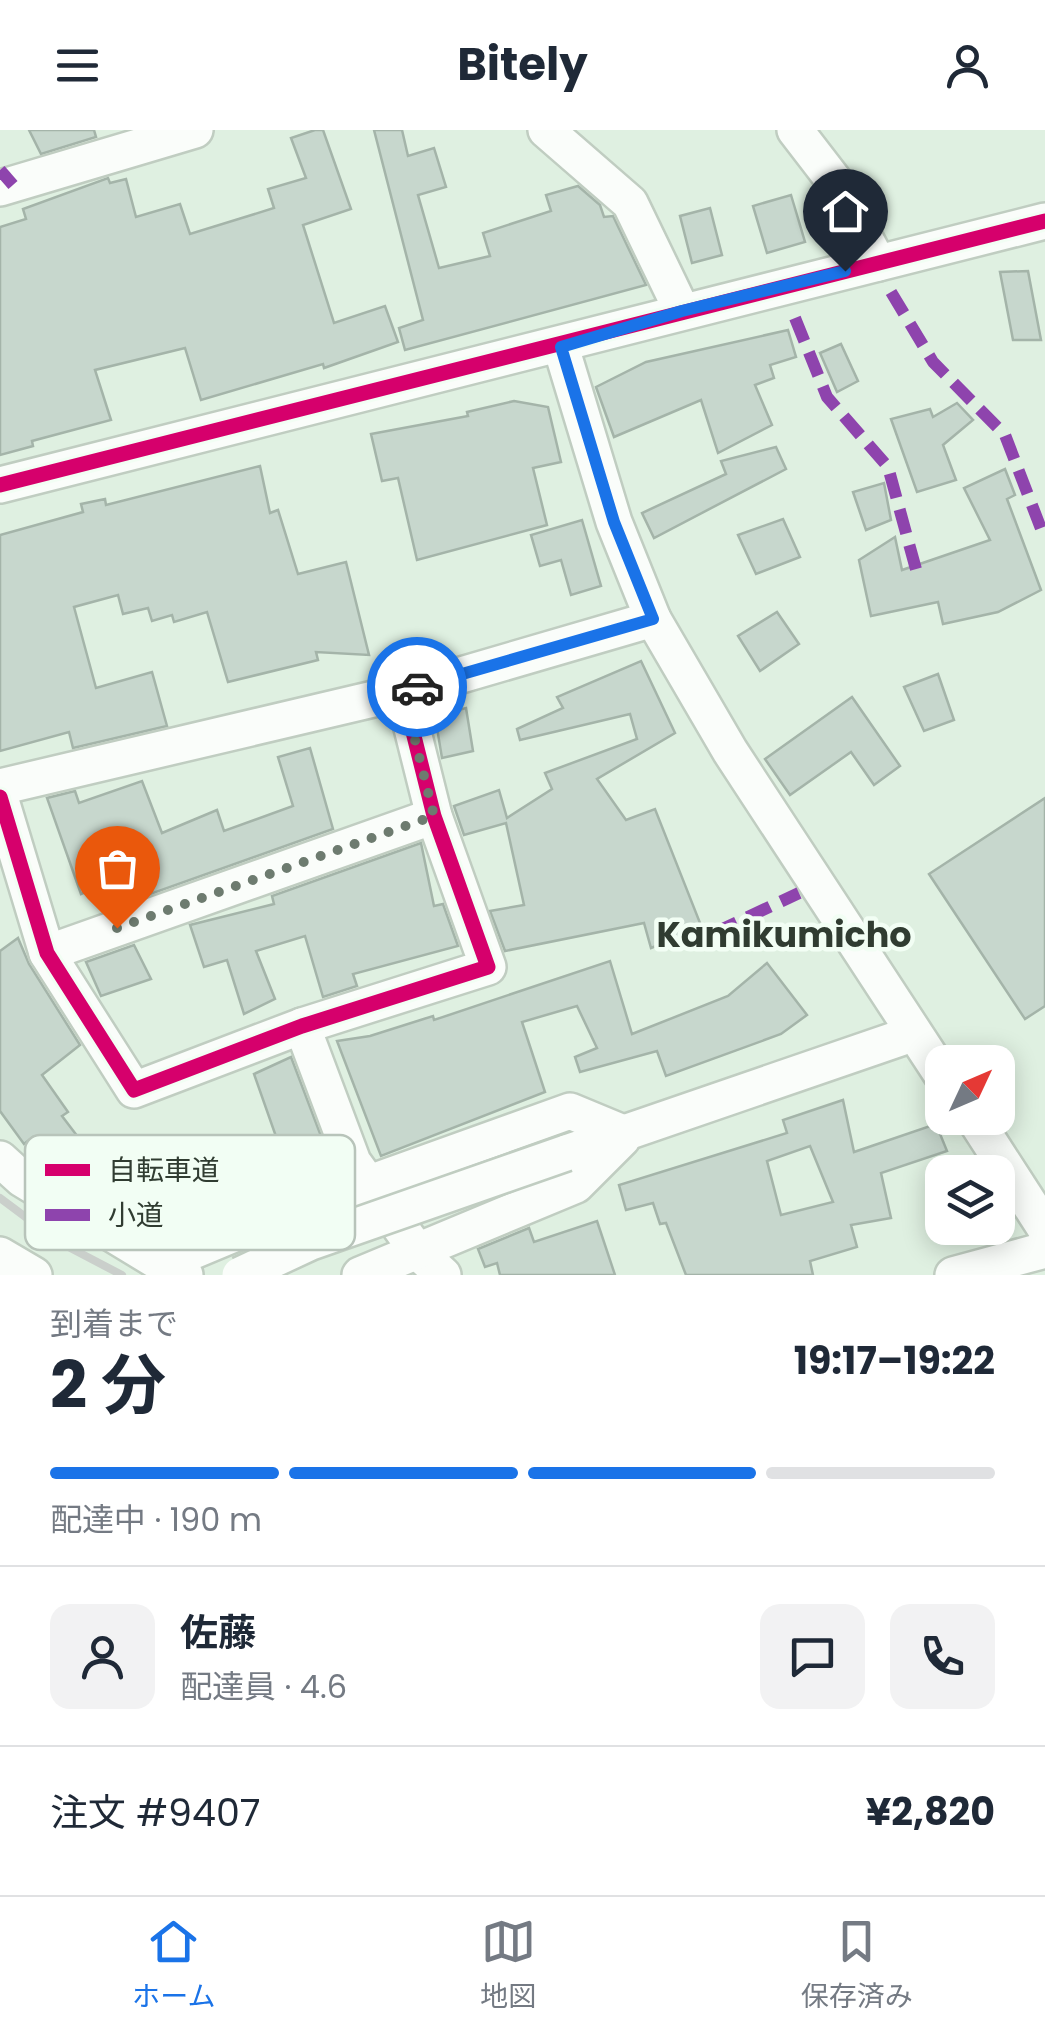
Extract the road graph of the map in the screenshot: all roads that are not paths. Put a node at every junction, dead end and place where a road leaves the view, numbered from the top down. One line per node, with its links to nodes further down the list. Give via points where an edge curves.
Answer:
1 (195, 130): 4 (street)
2 (546, 130): 7 (street, via 630,203)
3 (795, 130): 6 (street, via 834,182)
4 (0, 188)
5 (1045, 221): 6 (street)
6 (878, 263): 7 (street)
7 (682, 311): 8 (street)
8 (561, 347): 9 (street); 10 (street, via 614,522)
9 (0, 485)
10 (653, 619): 11 (street); 17 (street, via 730,752)
11 (403, 692): 12 (street); 14 (street)
12 (0, 788)
13 (0, 796): 15 (street)
14 (434, 816): 15 (street); 16 (street, via 488,967)
15 (47, 953): 16 (street, via 134,1090)
16 (302, 1026): 20 (street)
17 (912, 1034): 18 (street); 19 (street)
18 (925, 1052)
19 (626, 1132): 25 (street, via 570,1111); 27 (street, bridge); 34 (street, via 576,1185)
20 (343, 1135)
21 (985, 1135): 28 (street)
22 (0, 1159): 24 (street)
23 (355, 1165): 25 (street)
24 (25, 1181)
25 (370, 1185): 26 (street); 34 (street)
26 (355, 1190)
27 (355, 1227)
28 (1045, 1228)
29 (141, 1250): 35 (street)
30 (212, 1250): 35 (street)
31 (294, 1250): 37 (street, bridge)
32 (1045, 1250): 39 (street)
33 (0, 1255): 36 (street)
34 (430, 1264): 38 (street)
35 (174, 1270)
36 (34, 1275)
37 (240, 1275)
38 (360, 1275)
39 (953, 1275)

